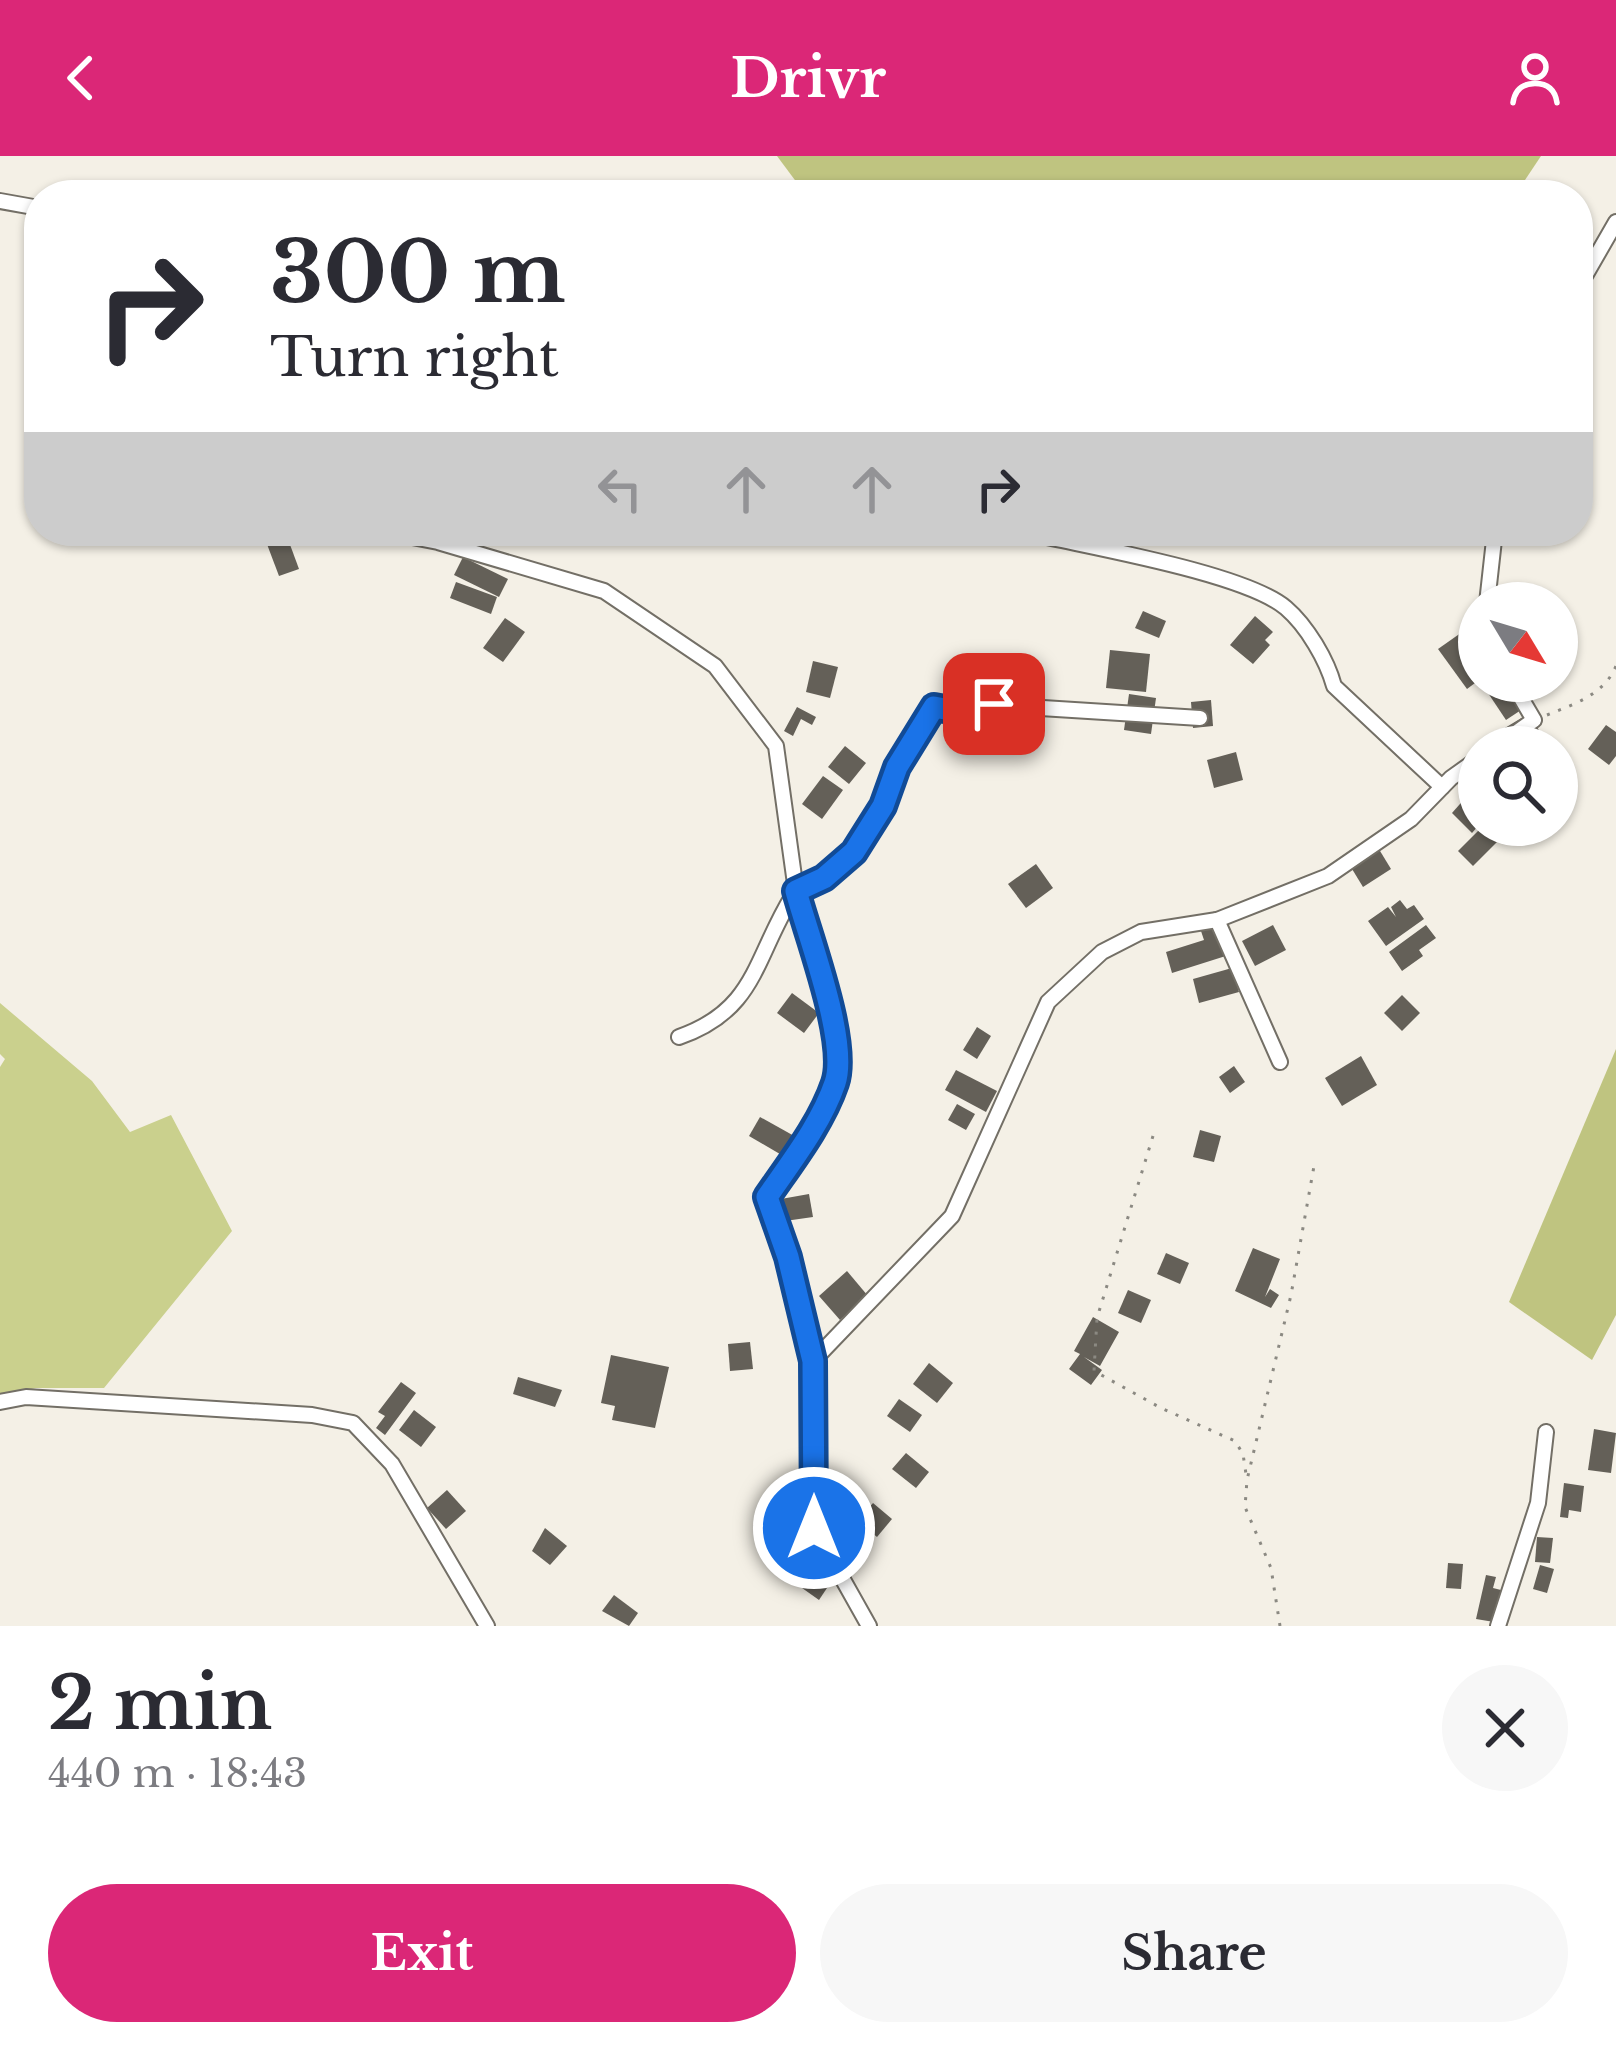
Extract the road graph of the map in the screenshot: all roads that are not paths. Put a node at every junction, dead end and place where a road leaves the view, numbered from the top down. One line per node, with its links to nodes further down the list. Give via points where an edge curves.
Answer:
1 (1616, 222): 2 (street)
2 (1593, 262)
3 (452, 546): 12 (street, via 604,591 716,667 776,746)
4 (1084, 546): 11 (street, via 1232,581 1286,607 1328,664 1334,686)
5 (1493, 546): 6 (street)
6 (1489, 582)
7 (1523, 702): 9 (street, via 1534,720)
8 (1201, 718): 12 (street, via 934,707 854,852)
9 (1526, 726)
10 (1458, 774): 11 (street)
11 (1442, 787): 13 (street, via 1411,819 1328,876)
12 (796, 891): 14 (street, via 736,1005); 16 (street, via 839,1046 836,1082 767,1197)
13 (1217, 920): 15 (street); 16 (street, via 1141,932 1102,952 1048,1002 952,1216)
14 (679, 1036)
15 (1280, 1062)
16 (813, 1361): 20 (street, via 814,1528)
17 (0, 1402): 19 (street, via 26,1397 353,1423 392,1464)
18 (1546, 1432): 21 (street, via 1538,1503)
19 (487, 1626)
20 (868, 1626)
21 (1498, 1626)

